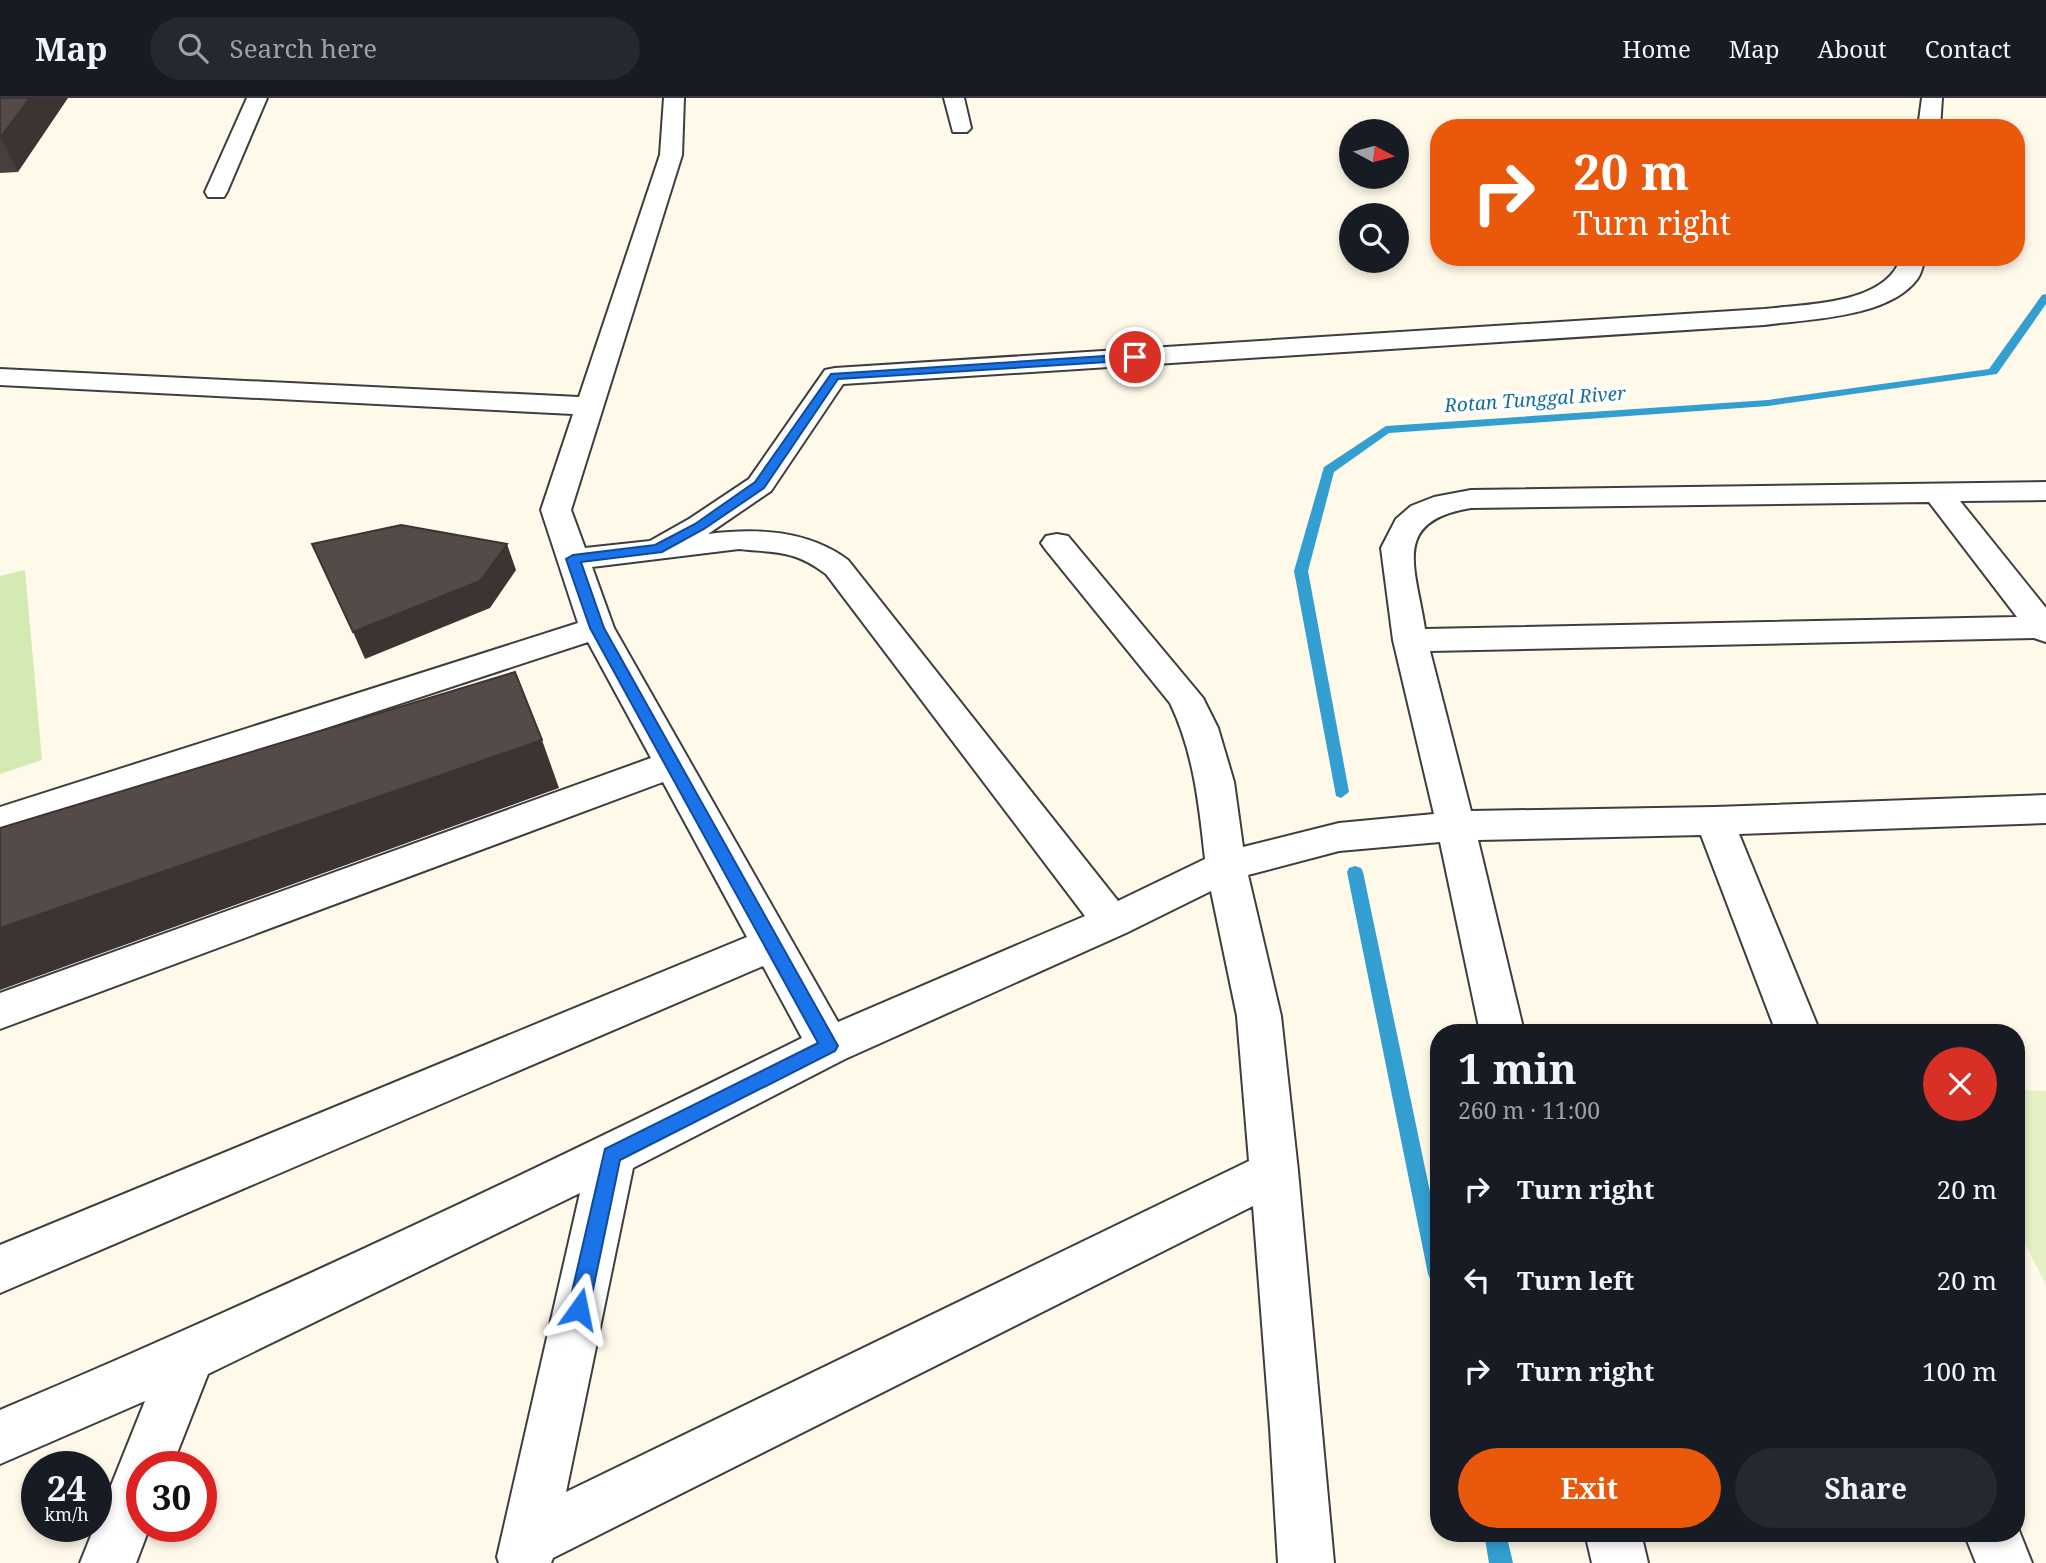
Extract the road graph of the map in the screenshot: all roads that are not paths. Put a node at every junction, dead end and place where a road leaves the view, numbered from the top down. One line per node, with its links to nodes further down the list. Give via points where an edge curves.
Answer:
1 (257, 98): 7 (street)
2 (674, 98): 10 (street, via 671,155)
3 (954, 98): 6 (street)
4 (1932, 98): 5 (street)
5 (1930, 119)
6 (960, 128)
7 (216, 192)
8 (1910, 266): 14 (street, via 1908,275 1888,290 1855,306 1764,317 835,376 760,485)
9 (0, 377): 10 (street)
10 (590, 407): 15 (street, via 556,510)
11 (2046, 491): 12 (street)
12 (1937, 492): 17 (street); 18 (street, via 1445,503 1422,512 1407,526 1397,548)
13 (1057, 543): 24 (street, via 1185,698 1200,728 1215,782)
14 (658, 549): 15 (street); 25 (street, via 775,541 818,553 837,566)
15 (573, 559): 16 (street)
16 (597, 628): 19 (street); 21 (street)
17 (2045, 628): 18 (street)
18 (1410, 640): 23 (street)
19 (673, 764): 26 (street); 27 (street)
20 (2046, 809): 22 (street)
21 (0, 821)
22 (1715, 821): 23 (street); 29 (street)
23 (1456, 826): 24 (street, via 1339,837); 28 (street)
24 (1226, 866): 25 (street); 32 (street, via 1259,1016)
25 (1112, 922): 30 (street)
26 (773, 944): 30 (street); 33 (street)
27 (0, 1011)
28 (1500, 1024)
29 (1795, 1024)
30 (829, 1046): 31 (street)
31 (612, 1155): 34 (street); 40 (street)
32 (1275, 1171): 40 (street); 42 (street)
33 (0, 1269)
34 (188, 1356): 35 (street); 36 (street)
35 (0, 1437)
36 (151, 1451)
37 (126, 1517): 41 (street)
38 (1615, 1542): 43 (street)
39 (1996, 1542): 44 (street)
40 (526, 1552)
41 (108, 1563)
42 (1306, 1563)
43 (1620, 1563)
44 (2004, 1563)

